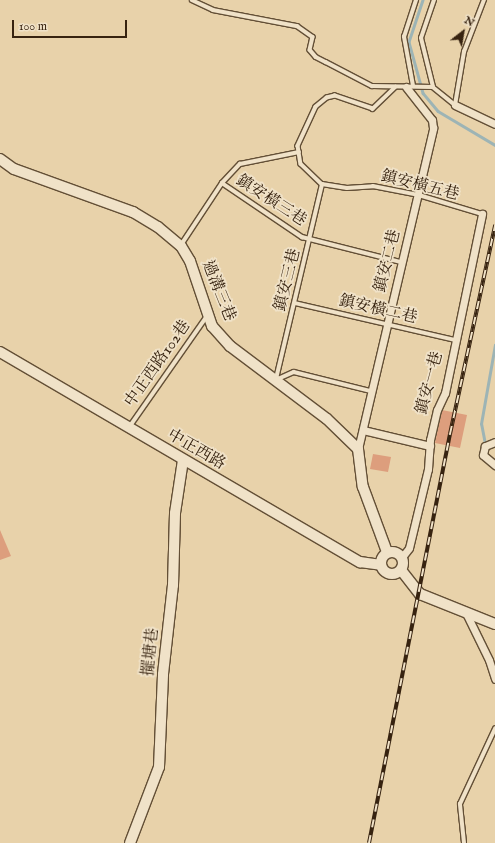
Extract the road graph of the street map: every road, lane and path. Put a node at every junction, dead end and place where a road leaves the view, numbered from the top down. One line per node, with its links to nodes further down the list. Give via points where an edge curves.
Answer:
1 (192, 0): 6 (lane, via 213,10 297,26 313,37 310,50 316,57 372,86)
2 (416, 0): 5 (lane, via 404,37)
3 (434, 0): 7 (lane, via 421,38)
4 (484, 0): 8 (lane, via 464,52)
5 (409, 86): 6 (lane); 7 (lane); 14 (street, 鎮安二巷, via 432,120 433,128)
6 (396, 87): 10 (lane, via 373,110 335,96 327,98 316,107 298,146)
7 (433, 87): 8 (lane)
8 (455, 105): 9 (street)
9 (495, 124)
10 (299, 152): 12 (lane, via 240,164); 13 (lane, via 301,164)
11 (0, 159): 17 (street, 過溝三巷, via 14,169 133,212 158,227)
12 (222, 183): 16 (lane, 鎮安橫三巷, via 302,237); 17 (lane)
13 (322, 184): 14 (lane, 鎮安橫五巷, via 346,188 373,186); 16 (lane, 鎮安三巷)
14 (419, 195): 15 (lane, 鎮安橫五巷); 18 (street, 鎮安二巷)
15 (482, 214): 22 (street, 鎮安一巷)
16 (310, 239): 18 (lane, 鎮安橫三巷); 19 (lane, 鎮安三巷)
17 (181, 246): 20 (street, 過溝三巷, via 190,261)
18 (401, 262): 21 (street, 鎮安二巷)
19 (295, 303): 21 (lane, 鎮安橫二巷); 24 (lane, 鎮安三巷)
20 (208, 315): 24 (street, 過溝三巷, via 212,326 230,346); 26 (lane, 中正西路102巷)
21 (387, 324): 22 (lane, 鎮安橫二巷); 25 (street, 鎮安二巷)
22 (455, 340): 29 (street, 鎮安一巷, via 445,393 437,410)
23 (0, 352): 26 (street, 中正西路)
24 (275, 380): 25 (lane, via 294,372); 30 (street, 過溝三巷, via 344,433)
25 (371, 391): 27 (street, 鎮安二巷)
26 (128, 428): 31 (street, 中正西路)
27 (363, 430): 29 (street); 30 (street, 鎮安二巷)
28 (495, 442): 32 (street, via 486,446 483,455)
29 (430, 446): 34 (street, 鎮安一巷, via 428,469 409,548)
30 (358, 449): 33 (street, via 363,487)
31 (183, 460): 35 (street, 中正西路, via 360,562); 41 (street, 擺塘巷, via 175,513 173,585 163,674 159,767)
32 (495, 465)
33 (387, 552): 34 (street, via 394,551); 35 (street, via 382,557)
34 (402, 557): 36 (street, via 404,564)
35 (381, 565): 36 (street, 中正西路, via 388,573 395,574)
36 (401, 570): 37 (street, via 420,594)
37 (466, 613): 38 (street); 39 (street, via 489,660)
38 (495, 624)
39 (495, 679)
40 (495, 729): 42 (lane, via 460,804)
41 (130, 843)
42 (464, 843)

